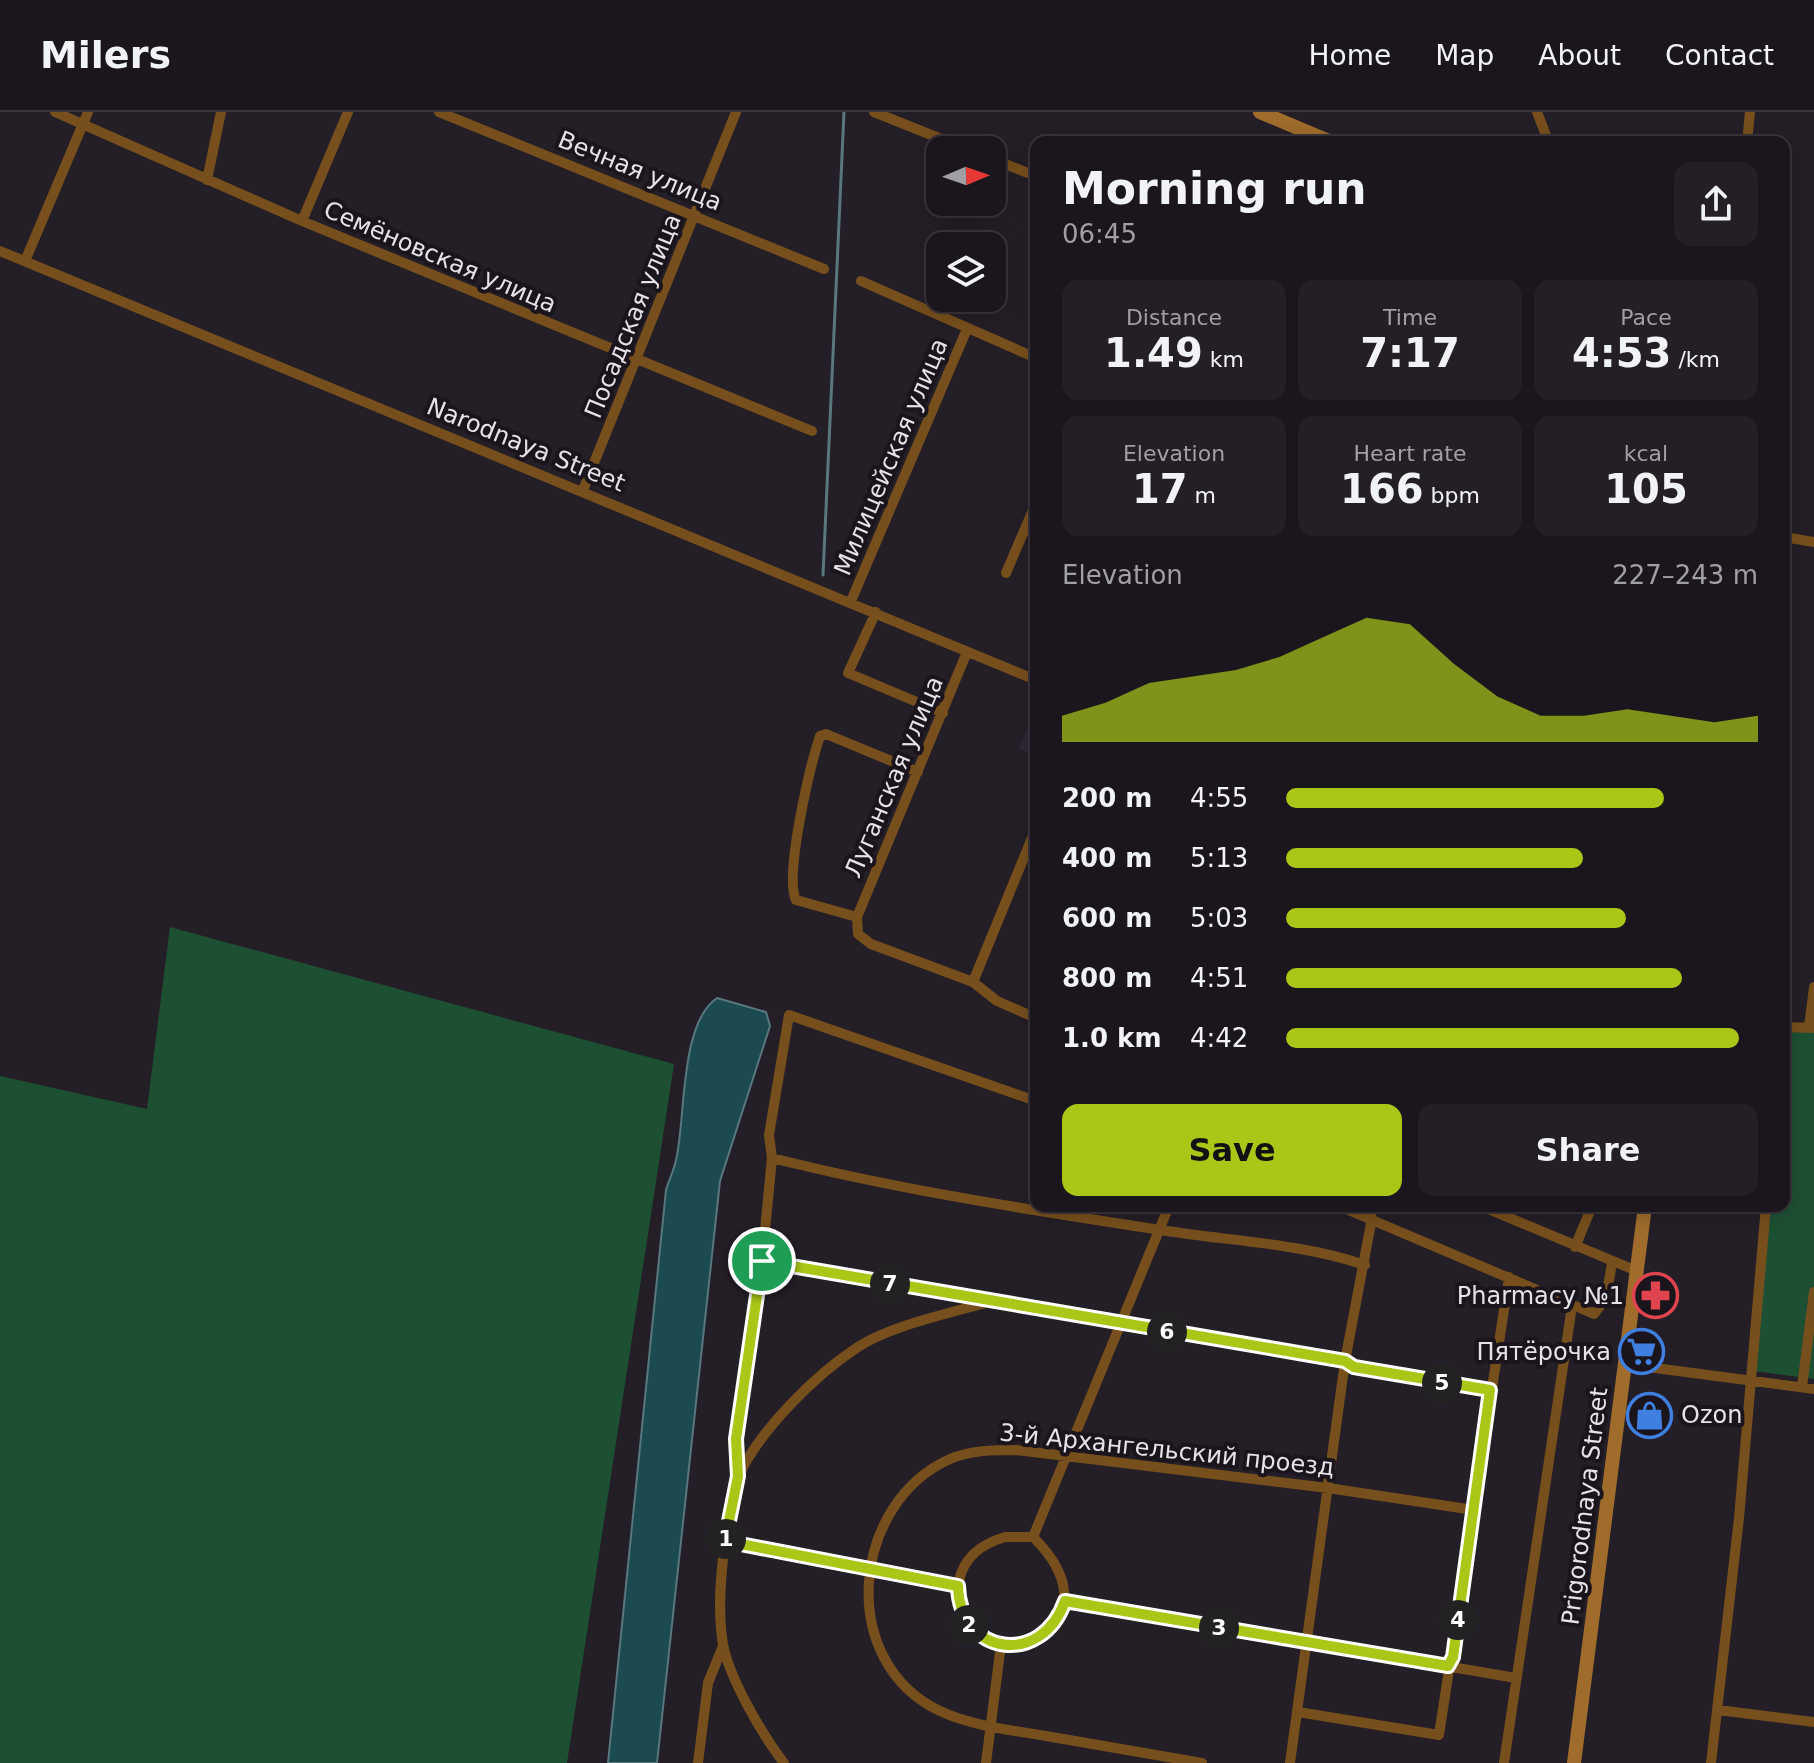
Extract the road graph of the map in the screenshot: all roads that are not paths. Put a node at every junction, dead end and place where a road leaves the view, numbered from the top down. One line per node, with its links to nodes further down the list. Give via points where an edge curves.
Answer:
1 (55, 112): 11 (street, Семёновская улица)
2 (88, 112): 11 (street)
3 (221, 112): 18 (street)
4 (348, 112): 20 (street)
5 (439, 112): 19 (street, Вечная улица)
6 (736, 112): 19 (street, Посадская улица)
7 (874, 112): 12 (street)
8 (1260, 112): 13 (street)
9 (1537, 112): 14 (street)
10 (1750, 112): 15 (street)
11 (83, 124): 18 (street, Семёновская улица); 22 (street)
12 (934, 136)
13 (1317, 136)
14 (1546, 136)
15 (1747, 136)
16 (1006, 164): 17 (street)
17 (1030, 174)
18 (207, 180): 20 (street, Семёновская улица)
19 (696, 214): 23 (street, Вечная улица); 27 (street, Посадская улица)
20 (302, 221): 27 (street, Семёновская улица)
21 (0, 251): 22 (street, Narodnaya Street)
22 (25, 261): 29 (street, Narodnaya Street)
23 (824, 269)
24 (861, 281): 25 (street)
25 (967, 329): 26 (street); 34 (street, Милицейская улица)
26 (1030, 355)
27 (636, 360): 28 (street, Семёновская улица); 29 (street, Посадская улица)
28 (812, 431)
29 (583, 490): 34 (street, Narodnaya Street)
30 (1030, 517): 33 (street)
31 (1790, 538): 32 (street)
32 (1814, 542)
33 (1006, 573)
34 (851, 601): 35 (street, Narodnaya Street)
35 (876, 612): 36 (street, Narodnaya Street); 38 (street, via 847,669 851,677)
36 (967, 652): 37 (street, Narodnaya Street); 38 (street, Луганская улица)
37 (1030, 678)
38 (943, 713): 39 (street, Луганская улица)
39 (918, 772): 41 (street, Луганская улица); 41 (street, via 820,736 791,890 796,900)
40 (1030, 843): 42 (street)
41 (857, 917): 42 (street, via 858,934 871,944)
42 (973, 982): 44 (street, via 997,1001)
43 (1814, 987): 46 (street)
44 (1030, 1015)
45 (1790, 1027): 46 (street)
46 (1812, 1028)
47 (1030, 1099): 48 (street, via 789,1015 769,1135)
48 (772, 1158): 49 (street); 61 (street)
49 (1030, 1207)
50 (1057, 1212): 59 (street)
51 (1167, 1212): 59 (street)
52 (1356, 1212): 58 (street)
53 (1370, 1212): 58 (street)
54 (1495, 1212): 60 (street)
55 (1590, 1212): 60 (street)
56 (1644, 1212): 64 (street, Prigorodnaya Street)
57 (1766, 1212): 72 (street)
58 (1372, 1218): 63 (street); 65 (street)
59 (1160, 1230): 63 (street); 69 (street)
60 (1575, 1247): 62 (street)
61 (762, 1261): 67 (street); 77 (street, via 736,1439)
62 (1612, 1263): 64 (street); 68 (street, via 1606,1298 1594,1314)
63 (1365, 1265): 70 (street)
64 (1637, 1271): 71 (street, Prigorodnaya Street)
65 (1509, 1277): 68 (street); 75 (street)
66 (1814, 1292): 73 (street)
67 (990, 1302): 69 (street); 77 (street, via 916,1322 861,1345 823,1373 769,1430)
68 (1572, 1306): 89 (street)
69 (1122, 1325): 70 (street); 76 (street)
70 (1345, 1361): 75 (street, via 1354,1367); 78 (street)
71 (1625, 1364): 72 (street); 100 (street, Prigorodnaya Street)
72 (1753, 1380): 73 (street); 90 (street)
73 (1802, 1387): 74 (street)
74 (1814, 1389)
75 (1490, 1390): 79 (street)
76 (1068, 1454): 78 (street, 3-й Архангельский проезд); 80 (street); 82 (street, 3-й Архангельский проезд, via 988,1450 950,1459 906,1492 891,1512)
77 (738, 1476): 81 (street)
78 (1328, 1488): 79 (street, 3-й Архангельский проезд); 86 (street)
79 (1474, 1510): 88 (street)
80 (1033, 1537): 83 (street, via 1005,1537 978,1548); 84 (street, via 1062,1572)
81 (725, 1541): 82 (street); 87 (street)
82 (868, 1569): 83 (street); 93 (street, via 873,1629 899,1679 939,1710)
83 (958, 1586): 85 (street, via 968,1623)
84 (1065, 1601): 85 (street, via 1049,1631 1034,1641); 86 (street)
85 (1001, 1644): 93 (street)
86 (1305, 1644): 88 (street); 91 (street)
87 (723, 1646): 94 (street, via 708,1683); 95 (street)
88 (1448, 1666): 89 (street); 91 (street, via 1439,1735)
89 (1516, 1678): 99 (street)
90 (1718, 1710): 92 (street); 101 (street)
91 (1298, 1712): 98 (street)
92 (1814, 1722)
93 (992, 1727): 96 (street); 97 (street)
94 (698, 1763)
95 (784, 1763)
96 (986, 1763)
97 (1202, 1763)
98 (1290, 1763)
99 (1504, 1763)
100 (1574, 1763)
101 (1711, 1763)

